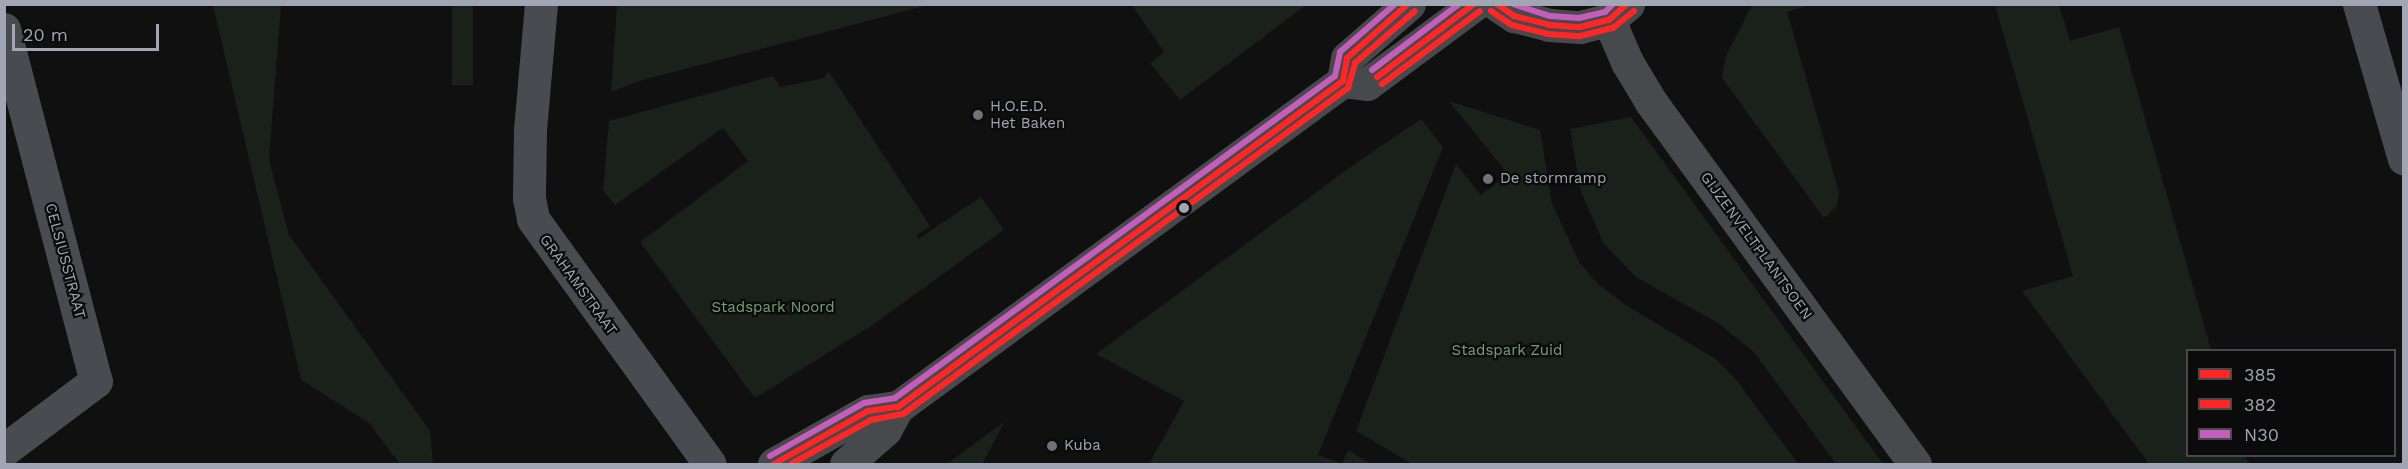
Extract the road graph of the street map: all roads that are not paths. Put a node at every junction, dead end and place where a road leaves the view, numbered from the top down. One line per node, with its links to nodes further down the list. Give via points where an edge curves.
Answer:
1 (541, 4): 12 (street, GRAHAMSTRAAT, via 528,176 533,219)
2 (1409, 4): 8 (street, via 1347,58)
3 (1475, 4): 8 (street, via 1367,84)
4 (1496, 4): 6 (street, via 1514,16 1549,25 1580,27)
5 (2359, 4): 9 (street)
6 (1619, 12): 15 (street, GIJZENVELTPLANTSOEN, via 1627,62 1651,102)
7 (4, 29): 11 (street, CELSIUSSTRAAT, via 96,381)
8 (1343, 81): 10 (street)
9 (2403, 159)
10 (898, 407): 13 (street, via 868,411); 14 (street, via 885,430)
11 (4, 450)
12 (710, 465)
13 (774, 465)
14 (846, 465)
15 (1915, 465)

